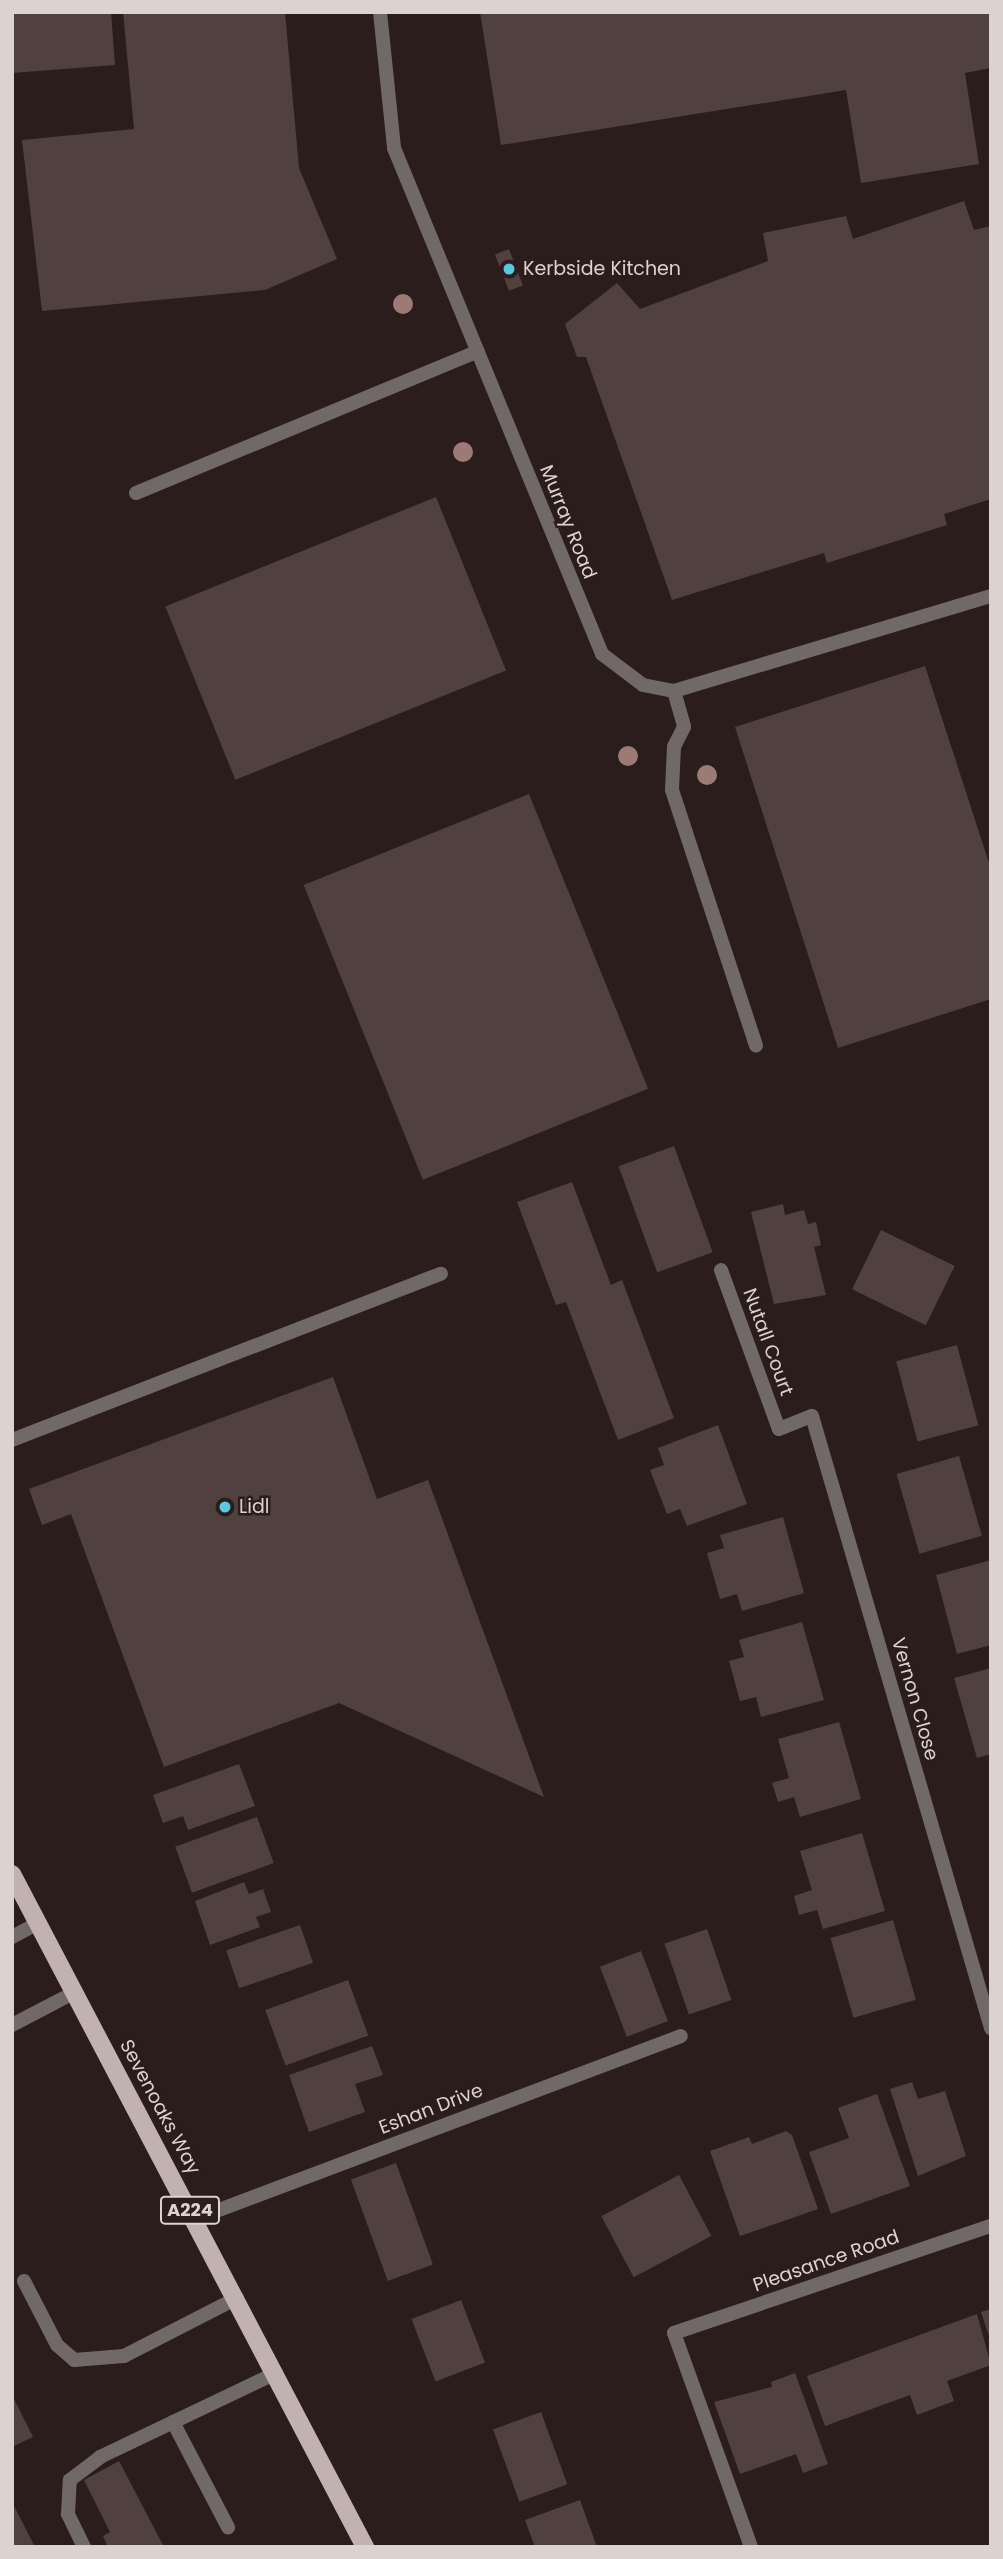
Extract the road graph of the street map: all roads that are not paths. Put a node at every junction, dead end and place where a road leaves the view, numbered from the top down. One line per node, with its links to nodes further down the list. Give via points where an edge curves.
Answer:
1 (380, 12): 2 (street, Murray Road, via 394,148)
2 (478, 351): 3 (street); 5 (street, Murray Road, via 601,654 643,685)
3 (136, 493)
4 (991, 596): 5 (street)
5 (674, 691): 6 (street, via 684,727 674,747 672,790)
6 (755, 1046)
7 (721, 1270): 9 (street, Nutall Court)
8 (441, 1274): 10 (street)
9 (779, 1429): 16 (street, Vernon Close, via 812,1416)
10 (12, 1440)
11 (12, 1874): 12 (main road, Sevenoaks Way / A224)
12 (38, 1923): 13 (street); 14 (main road, Sevenoaks Way / A224)
13 (12, 1937)
14 (75, 1992): 15 (street); 18 (main road, Sevenoaks Way / A224)
15 (12, 2025)
16 (991, 2028)
17 (681, 2036): 18 (street, Eshan Drive)
18 (195, 2219): 21 (main road, Sevenoaks Way / A224)
19 (991, 2226): 27 (street, Pleasance Road, via 674,2333)
20 (24, 2281): 21 (street, via 57,2345 74,2360 124,2356)
21 (237, 2298): 22 (main road, Sevenoaks Way / A224)
22 (276, 2373): 23 (street); 26 (main road, Sevenoaks Way / A224)
23 (173, 2422): 24 (street); 25 (street, via 100,2457 70,2480 68,2514)
24 (228, 2527)
25 (84, 2547)
26 (365, 2547)
27 (751, 2547)

